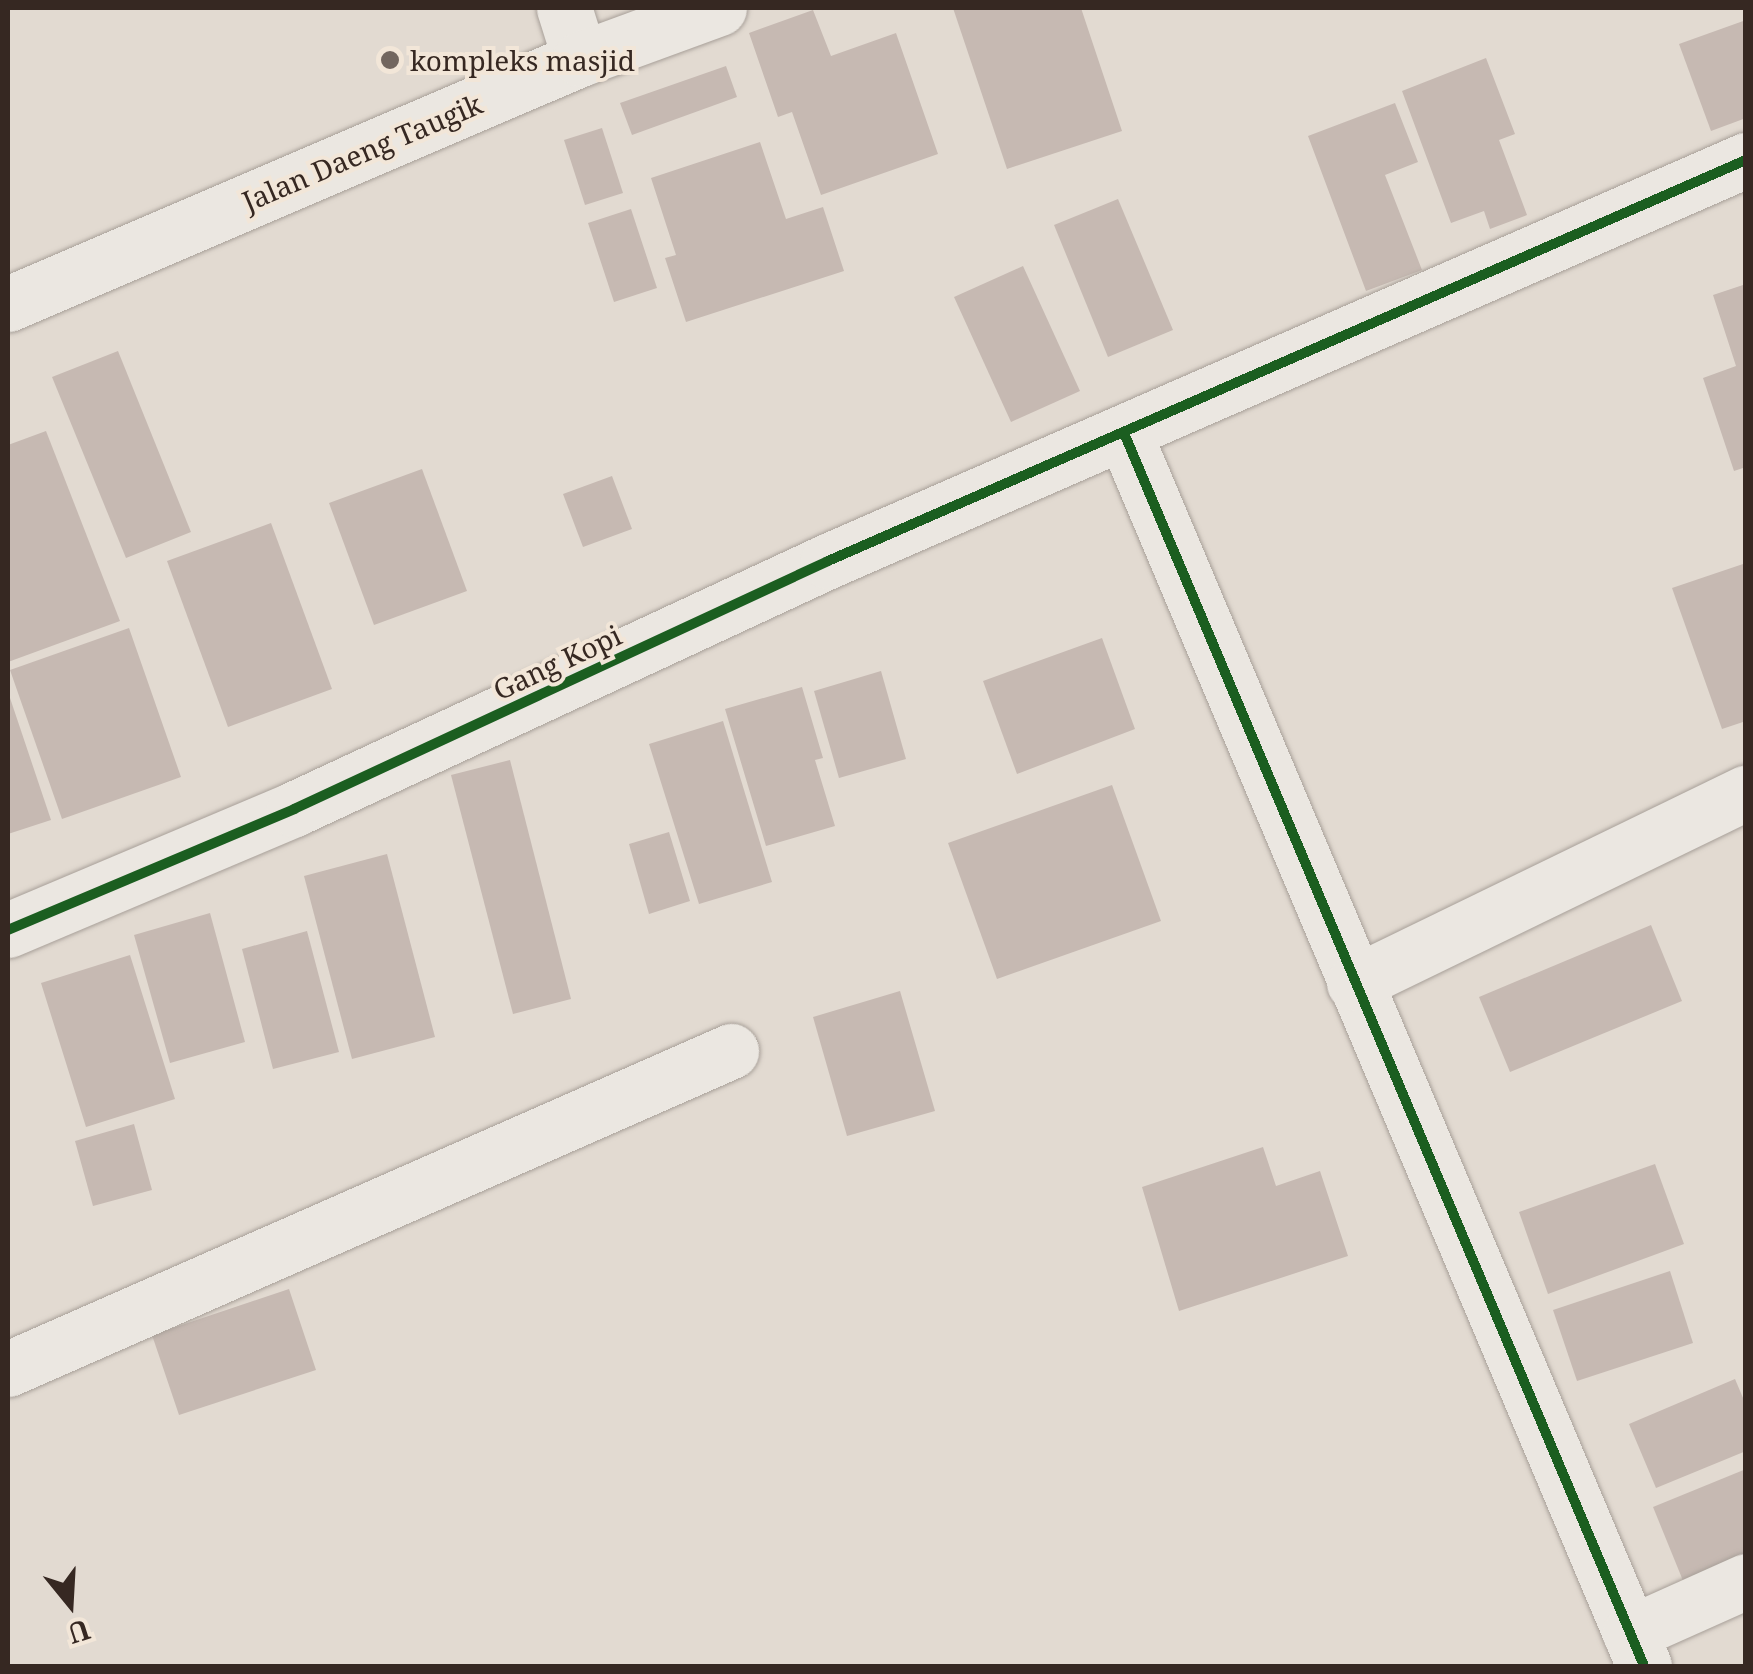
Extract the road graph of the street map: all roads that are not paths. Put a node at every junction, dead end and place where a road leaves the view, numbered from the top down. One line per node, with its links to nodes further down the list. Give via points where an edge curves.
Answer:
1 (564, 8): 3 (street)
2 (718, 8): 3 (street, Jalan Daeng Taugik)
3 (580, 59): 5 (street, Jalan Daeng Taugik)
4 (1746, 160): 6 (street, Gang Kopi)
5 (8, 304)
6 (1124, 433): 8 (street, Gang Kopi, via 828,561 294,809); 9 (street)
7 (1746, 794): 9 (street)
8 (8, 930)
9 (1354, 983): 13 (street)
10 (731, 1051): 11 (street)
11 (8, 1369)
12 (1746, 1581): 13 (street)
13 (1637, 1650)

